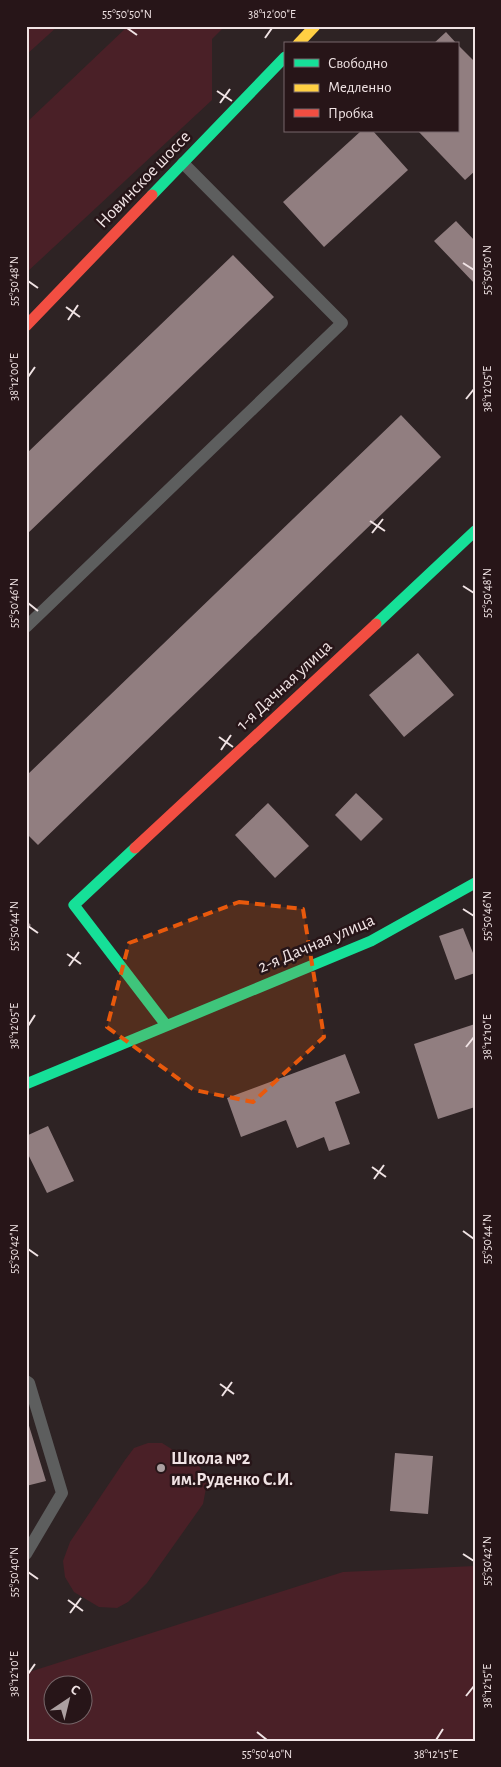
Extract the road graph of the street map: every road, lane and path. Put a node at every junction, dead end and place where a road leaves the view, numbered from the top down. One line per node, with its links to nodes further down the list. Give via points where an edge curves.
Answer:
1 (315, 26): 2 (street)
2 (300, 42)
3 (284, 58): 4 (street, Новинское шоссе)
4 (183, 163): 5 (street, Новинское шоссе); 7 (lane, via 342,323)
5 (26, 326)
6 (475, 531): 9 (street, 1-я Дачная улица, via 74,905)
7 (26, 627)
8 (475, 883): 9 (street, 2-я Дачная улица, via 371,941)
9 (166, 1025): 10 (street, 2-я Дачная улица)
10 (26, 1084)
11 (26, 1381): 12 (lane, via 62,1493)
12 (26, 1554)

